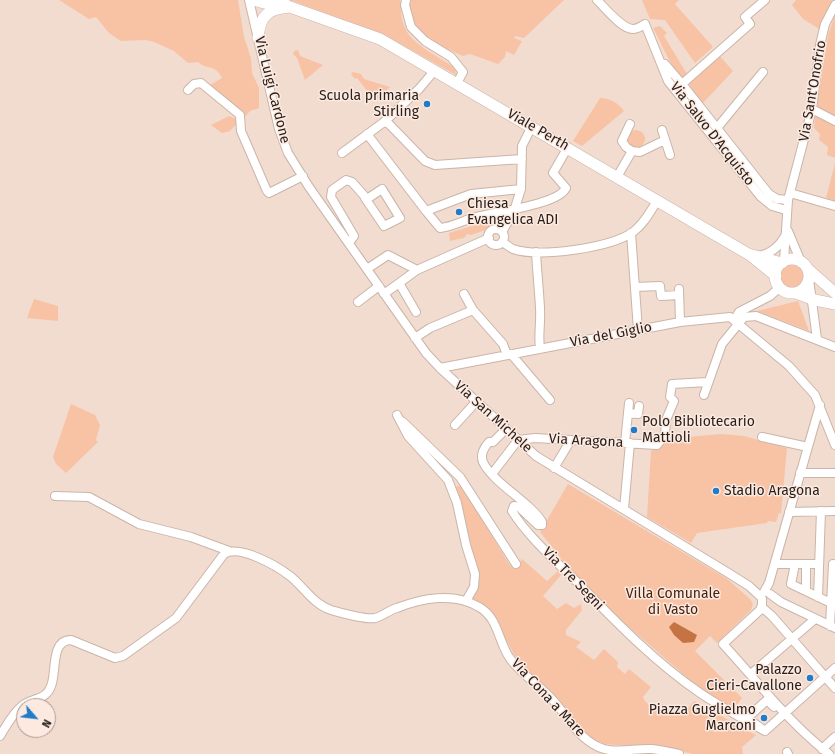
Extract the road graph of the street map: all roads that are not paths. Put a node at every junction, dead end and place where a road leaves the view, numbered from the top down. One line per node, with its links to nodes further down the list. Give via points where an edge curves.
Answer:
1 (249, 0): 8 (street, Via Luigi Cardone)
2 (253, 0): 6 (main road, Viale Perth)
3 (406, 0): 12 (street, via 411,27 425,41 451,57 463,72)
4 (597, 0): 11 (street, via 629,28 637,29 645,24 658,56)
5 (765, 0): 13 (street, via 745,17 750,24)
6 (283, 3): 8 (main road, via 262,18); 9 (main road, Viale Perth, via 380,39)
7 (835, 5): 15 (street, Via Sant'Onofrio, via 825,24 820,45)
8 (258, 38): 30 (street, Via Luigi Cardone, via 279,129 288,153)
9 (435, 70): 12 (main road, Viale Perth); 17 (street)
10 (763, 72): 20 (street)
11 (670, 76): 13 (street, Via Salvo D'Acquisto); 26 (street, Via Salvo D'Acquisto)
12 (457, 83): 19 (main road, Viale Perth)
13 (682, 84): 20 (street, Via Salvo D'Acquisto)
14 (188, 90): 30 (street, via 194,84 201,83 240,115 241,131 269,193)
15 (812, 109): 16 (street); 33 (street, Via Sant'Onofrio)
16 (835, 121)
17 (384, 122): 22 (street); 29 (street, via 430,164)
18 (630, 124): 25 (street, via 622,141)
19 (532, 126): 24 (main road, Viale Perth); 29 (street, via 522,146)
20 (717, 128): 26 (street, Via Salvo D'Acquisto)
21 (662, 130): 23 (street)
22 (367, 134): 27 (street); 38 (street)
23 (665, 140): 25 (street, via 640,152); 28 (street)
24 (568, 148): 31 (main road, Viale Perth); 39 (street, via 553,173 566,186 565,191)
25 (632, 150): 31 (street)
26 (730, 151): 33 (street, Via Salvo D'Acquisto, via 769,194 777,199); 37 (street, Via Salvo D'Acquisto, via 766,201 776,208)
27 (342, 153)
28 (670, 155)
29 (522, 159): 32 (street)
30 (302, 176): 46 (street, Via San Michele)
31 (617, 177): 35 (main road, Viale Perth)
32 (521, 189): 38 (street, via 472,194); 39 (street)
33 (789, 196): 36 (street, Via Salvo D'Acquisto); 37 (street, Via Sant'Onofrio)
34 (364, 198): 34 (street, via 369,199 382,189 400,218 384,226); 46 (street, via 349,180 332,190 332,200 354,236)
35 (657, 200): 42 (street, via 644,222); 48 (main road, Viale Perth)
36 (835, 206)
37 (786, 210): 40 (street, Via Sant'Onofrio)
38 (426, 211): 39 (street, via 440,228 488,214)
39 (514, 211): 41 (street)
40 (786, 226): 43 (street, Via Sant'Onofrio); 52 (street, Via Sant'Onofrio)
41 (502, 232): 44 (street, via 498,229 493,230); 45 (street)
42 (631, 233): 47 (street, via 604,245); 56 (street)
43 (786, 235): 48 (street, via 770,253); 49 (street, Via Sant'Onofrio)
44 (489, 238): 45 (street, via 493,244); 51 (street)
45 (502, 242): 47 (street, via 512,249)
46 (349, 243): 50 (street, Via San Michele)
47 (536, 252): 75 (street, via 541,321 538,334)
48 (754, 255): 49 (main road, Viale Perth); 53 (main road, Viale Perth)
49 (783, 262): 52 (main road, via 793,259); 53 (main road)
50 (367, 268): 51 (street, via 388,255); 55 (street, Via San Michele)
51 (418, 270): 54 (street)
52 (806, 270): 58 (main road, via 805,288); 62 (street, Via Sant'Onofrio); 63 (main road)
53 (776, 276): 57 (main road)
54 (399, 283): 59 (street); 66 (street)
55 (379, 286): 59 (street, Via San Michele); 64 (street)
56 (635, 287): 69 (street, via 660,286 661,296 679,292); 71 (street)
57 (780, 287): 58 (main road, via 787,292); 61 (street)
58 (796, 292): 62 (main road)
59 (384, 294): 72 (street, Via San Michele)
60 (464, 294): 65 (street)
61 (766, 298): 68 (street, via 758,307); 70 (street, via 739,312 736,316)
62 (811, 299): 63 (main road); 67 (street, Via Sant'Onofrio)
63 (833, 300): 67 (street, via 820,307)
64 (358, 302)
65 (473, 310): 72 (street, via 430,328); 76 (street)
66 (416, 312)
67 (814, 315): 73 (street, Via Sant'Onofrio)
68 (756, 316): 70 (street, via 749,315); 73 (street)
69 (680, 322): 70 (street, Via del Giglio, via 730,317); 71 (street, Via del Giglio)
70 (740, 322): 78 (street, via 722,344); 83 (street, via 789,366 815,395)
71 (638, 330): 75 (street, Via del Giglio)
72 (415, 338): 77 (street, Via San Michele)
73 (817, 339): 74 (street)
74 (835, 347)
75 (540, 349): 76 (street, Via del Giglio)
76 (509, 354): 77 (street, Via del Giglio); 80 (street)
77 (440, 368): 81 (street, Via San Michele)
78 (708, 382): 79 (street); 91 (street, Via Aragona, via 672,384 670,397 674,401 666,420 665,435 657,445)
79 (704, 395)
80 (550, 400)
81 (476, 402): 86 (street); 87 (street, Via San Michele)
82 (629, 403): 85 (street)
83 (820, 405): 92 (street); 93 (street)
84 (639, 406): 85 (street, via 638,414)
85 (628, 413): 91 (street)
86 (455, 425)
87 (506, 429): 89 (street, Via San Michele); 97 (street, via 484,448 483,462)
88 (762, 438): 93 (street)
89 (518, 440): 90 (street, Via Aragona); 94 (street, Via San Michele); 97 (street)
90 (572, 440): 91 (street, Via Aragona); 94 (street)
91 (628, 443): 99 (street)
92 (835, 445)
93 (808, 447): 95 (street)
94 (554, 468): 99 (street, Via San Michele)
95 (800, 473): 96 (street); 102 (street)
96 (835, 473)
97 (492, 474): 124 (street, Via Tre Segni, via 542,522 542,525 538,526 514,506 512,511 519,521 555,561 635,640 698,692)
98 (55, 496): 103 (street, Via Cona a Mare, via 89,497 139,524 191,537)
99 (624, 510): 111 (street, Via San Michele)
100 (821, 511): 101 (street); 102 (street); 108 (street)
101 (835, 511)
102 (789, 512): 105 (street)
103 (229, 551): 113 (street, Via Cona a Mare, via 240,552 269,563 290,576 324,607 357,616 374,618 418,601 452,598); 125 (street, via 224,554 176,618 123,656 115,658 71,640 62,642 56,654 49,691 42,698 23,704)
104 (516, 564): 113 (street, via 460,477 397,415 408,436 448,480 457,503 475,574 474,587)
105 (775, 564): 106 (street); 111 (street, via 769,583)
106 (795, 564): 107 (street); 110 (street, via 792,584)
107 (806, 564): 108 (street); 110 (street)
108 (818, 564): 112 (street)
109 (833, 564): 114 (street)
110 (806, 590): 112 (street)
111 (769, 597): 115 (street, via 762,605); 116 (street, Via San Michele)
112 (818, 597): 114 (street)
113 (466, 601): 128 (street, Via Cona a Mare, via 479,606 488,614 510,659 591,743 609,750 652,749)
114 (833, 604): 117 (street)
115 (767, 612): 118 (street); 120 (street, via 723,644)
116 (815, 619): 117 (street, Via San Michele); 118 (street)
117 (833, 627)
118 (792, 638): 120 (street); 121 (street)
119 (835, 668): 121 (street)
120 (751, 674): 123 (street)
121 (825, 677): 122 (street); 123 (street)
122 (835, 688)
123 (783, 714): 124 (street); 124 (street, via 767,700 747,718); 127 (street)
124 (765, 731)
125 (0, 736)
126 (835, 737): 127 (street)
127 (825, 751)
128 (679, 754)

